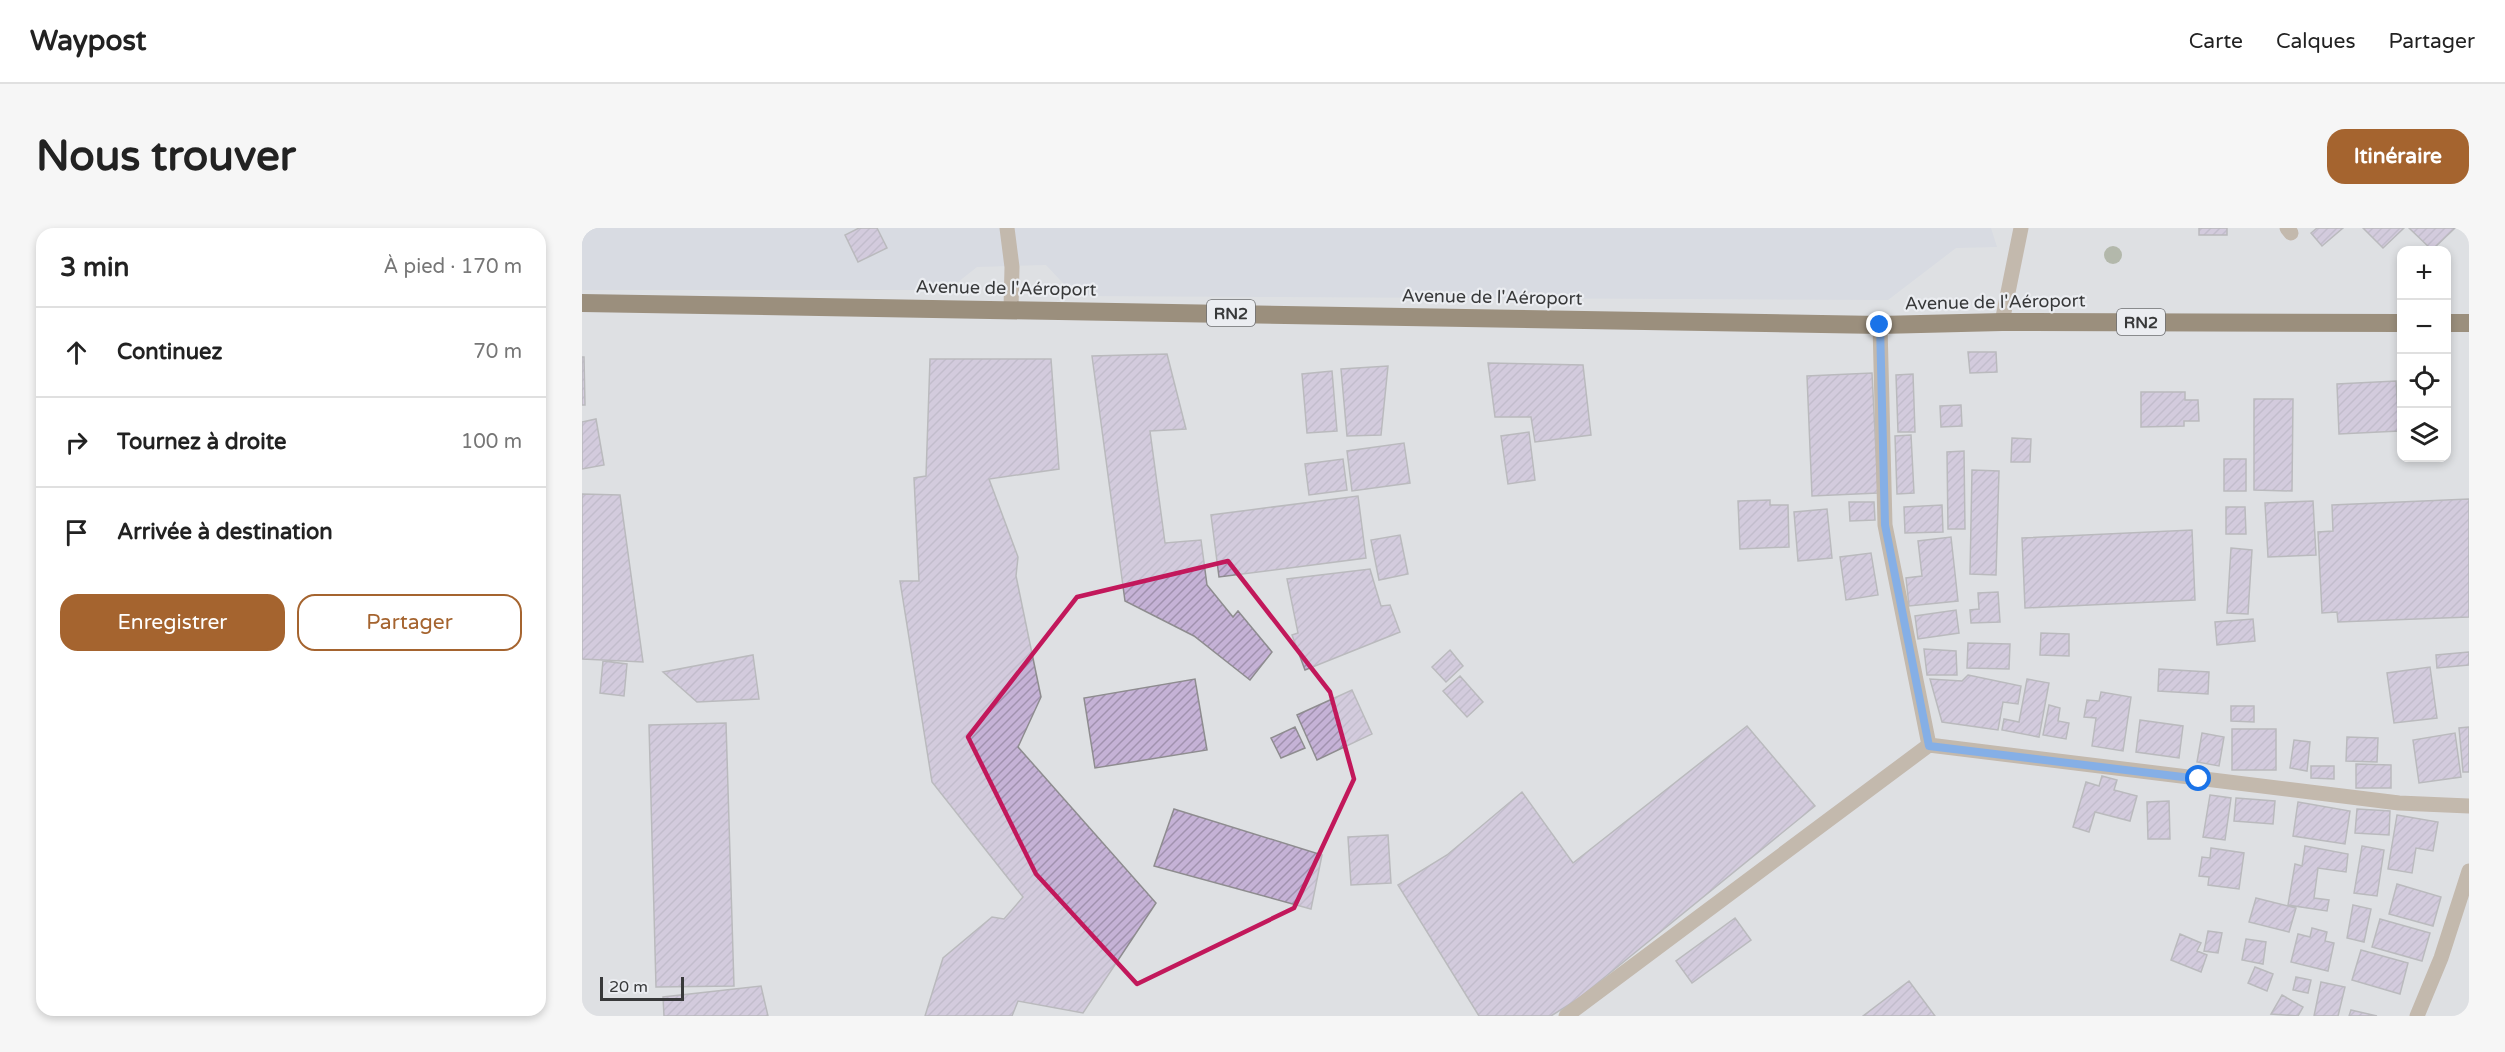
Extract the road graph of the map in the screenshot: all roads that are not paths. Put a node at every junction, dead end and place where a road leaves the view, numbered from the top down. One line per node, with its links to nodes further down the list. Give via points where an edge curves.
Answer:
1 (1007, 228): 4 (street, via 1012,267)
2 (2021, 228): 5 (street)
3 (582, 303): 4 (highway, Avenue de l'Aéroport / RN2)
4 (1011, 309): 9 (highway, Avenue de l'Aéroport / RN2)
5 (2002, 322): 6 (highway, Avenue de l'Aéroport / RN2); 9 (highway, Avenue de l'Aéroport / RN2)
6 (2397, 323)
7 (2451, 323): 8 (highway)
8 (2469, 324)
9 (1880, 325): 10 (street, via 1885,525)
10 (1929, 746): 11 (street, via 2399,803); 13 (street)
11 (2469, 806)
12 (2469, 871): 14 (street, via 2441,958)
13 (1566, 1016)
14 (2417, 1016)

